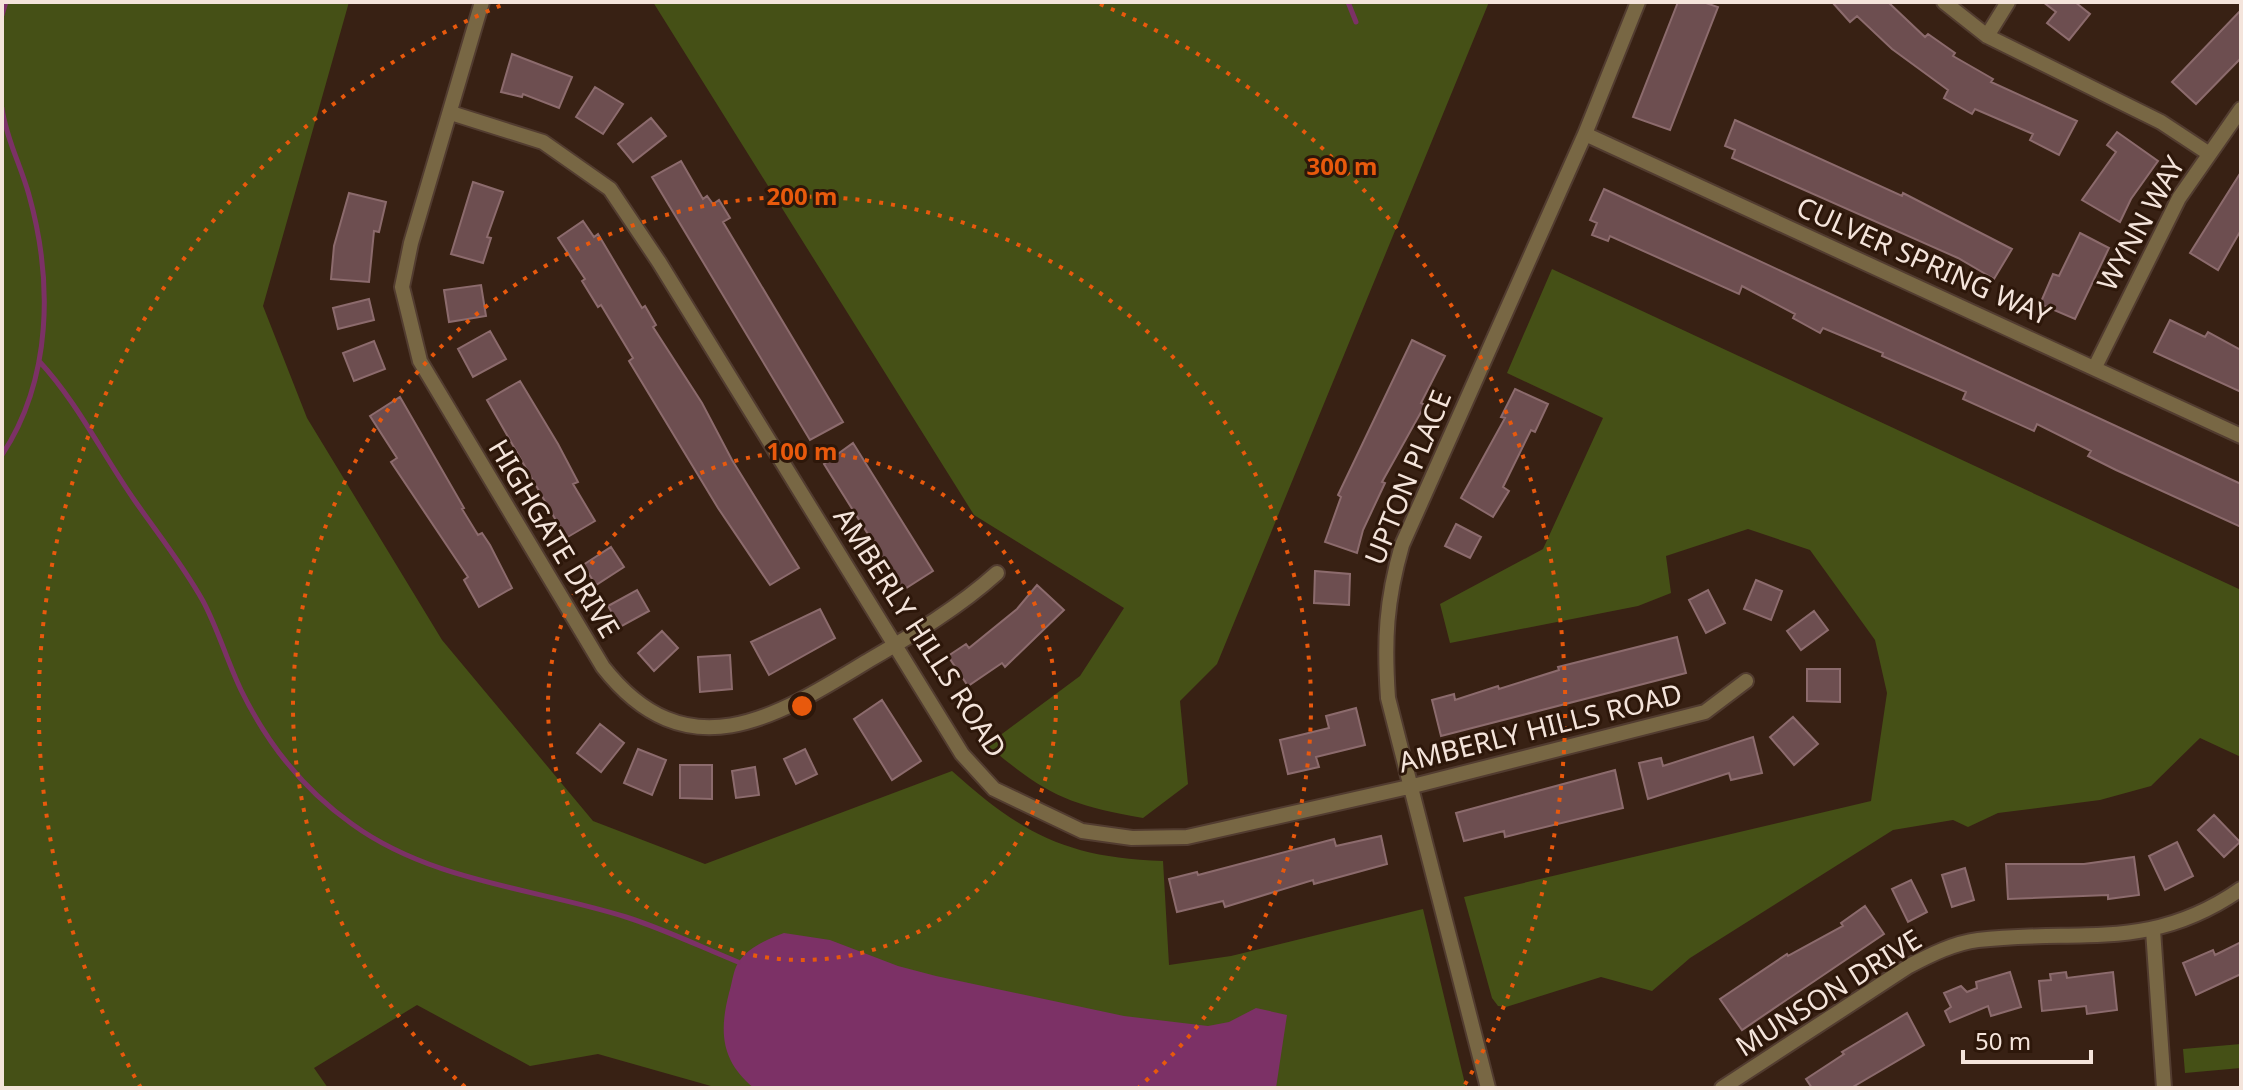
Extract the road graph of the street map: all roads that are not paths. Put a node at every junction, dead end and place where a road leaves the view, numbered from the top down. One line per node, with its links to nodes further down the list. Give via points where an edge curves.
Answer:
1 (482, 2): 7 (street, HIGHGATE DRIVE)
2 (1638, 2): 8 (street, UPTON PLACE)
3 (1944, 2): 5 (street)
4 (2008, 2): 5 (street)
5 (1987, 36): 9 (street, via 2161,122)
6 (2241, 109): 9 (street, WYNN WAY)
7 (451, 113): 13 (street, AMBERLY HILLS ROAD, via 543,142 610,189); 13 (street, HIGHGATE DRIVE, via 402,287 409,325 420,361 580,631 621,690 666,719 727,727 767,718)
8 (1585, 134): 10 (street, CULVER SPRING WAY); 15 (street, UPTON PLACE, via 1402,545 1388,593 1388,698)
9 (2208, 153): 10 (street, WYNN WAY, via 2171,211)
10 (2095, 367): 11 (street, CULVER SPRING WAY)
11 (2241, 436)
12 (997, 573): 13 (street, HIGHGATE DRIVE, via 962,605)
13 (893, 647): 15 (street, AMBERLY HILLS ROAD, via 962,754 994,789 1082,831 1132,838 1187,837)
14 (1746, 681): 15 (street, AMBERLY HILLS ROAD, via 1705,712)
15 (1413, 786): 18 (street, UPTON PLACE)
16 (2241, 889): 17 (street, MUNSON DRIVE, via 2211,910)
17 (2153, 930): 19 (street, MUNSON DRIVE, via 1976,940 1935,953); 20 (street)
18 (1488, 1088)
19 (1722, 1088)
20 (2164, 1088)

